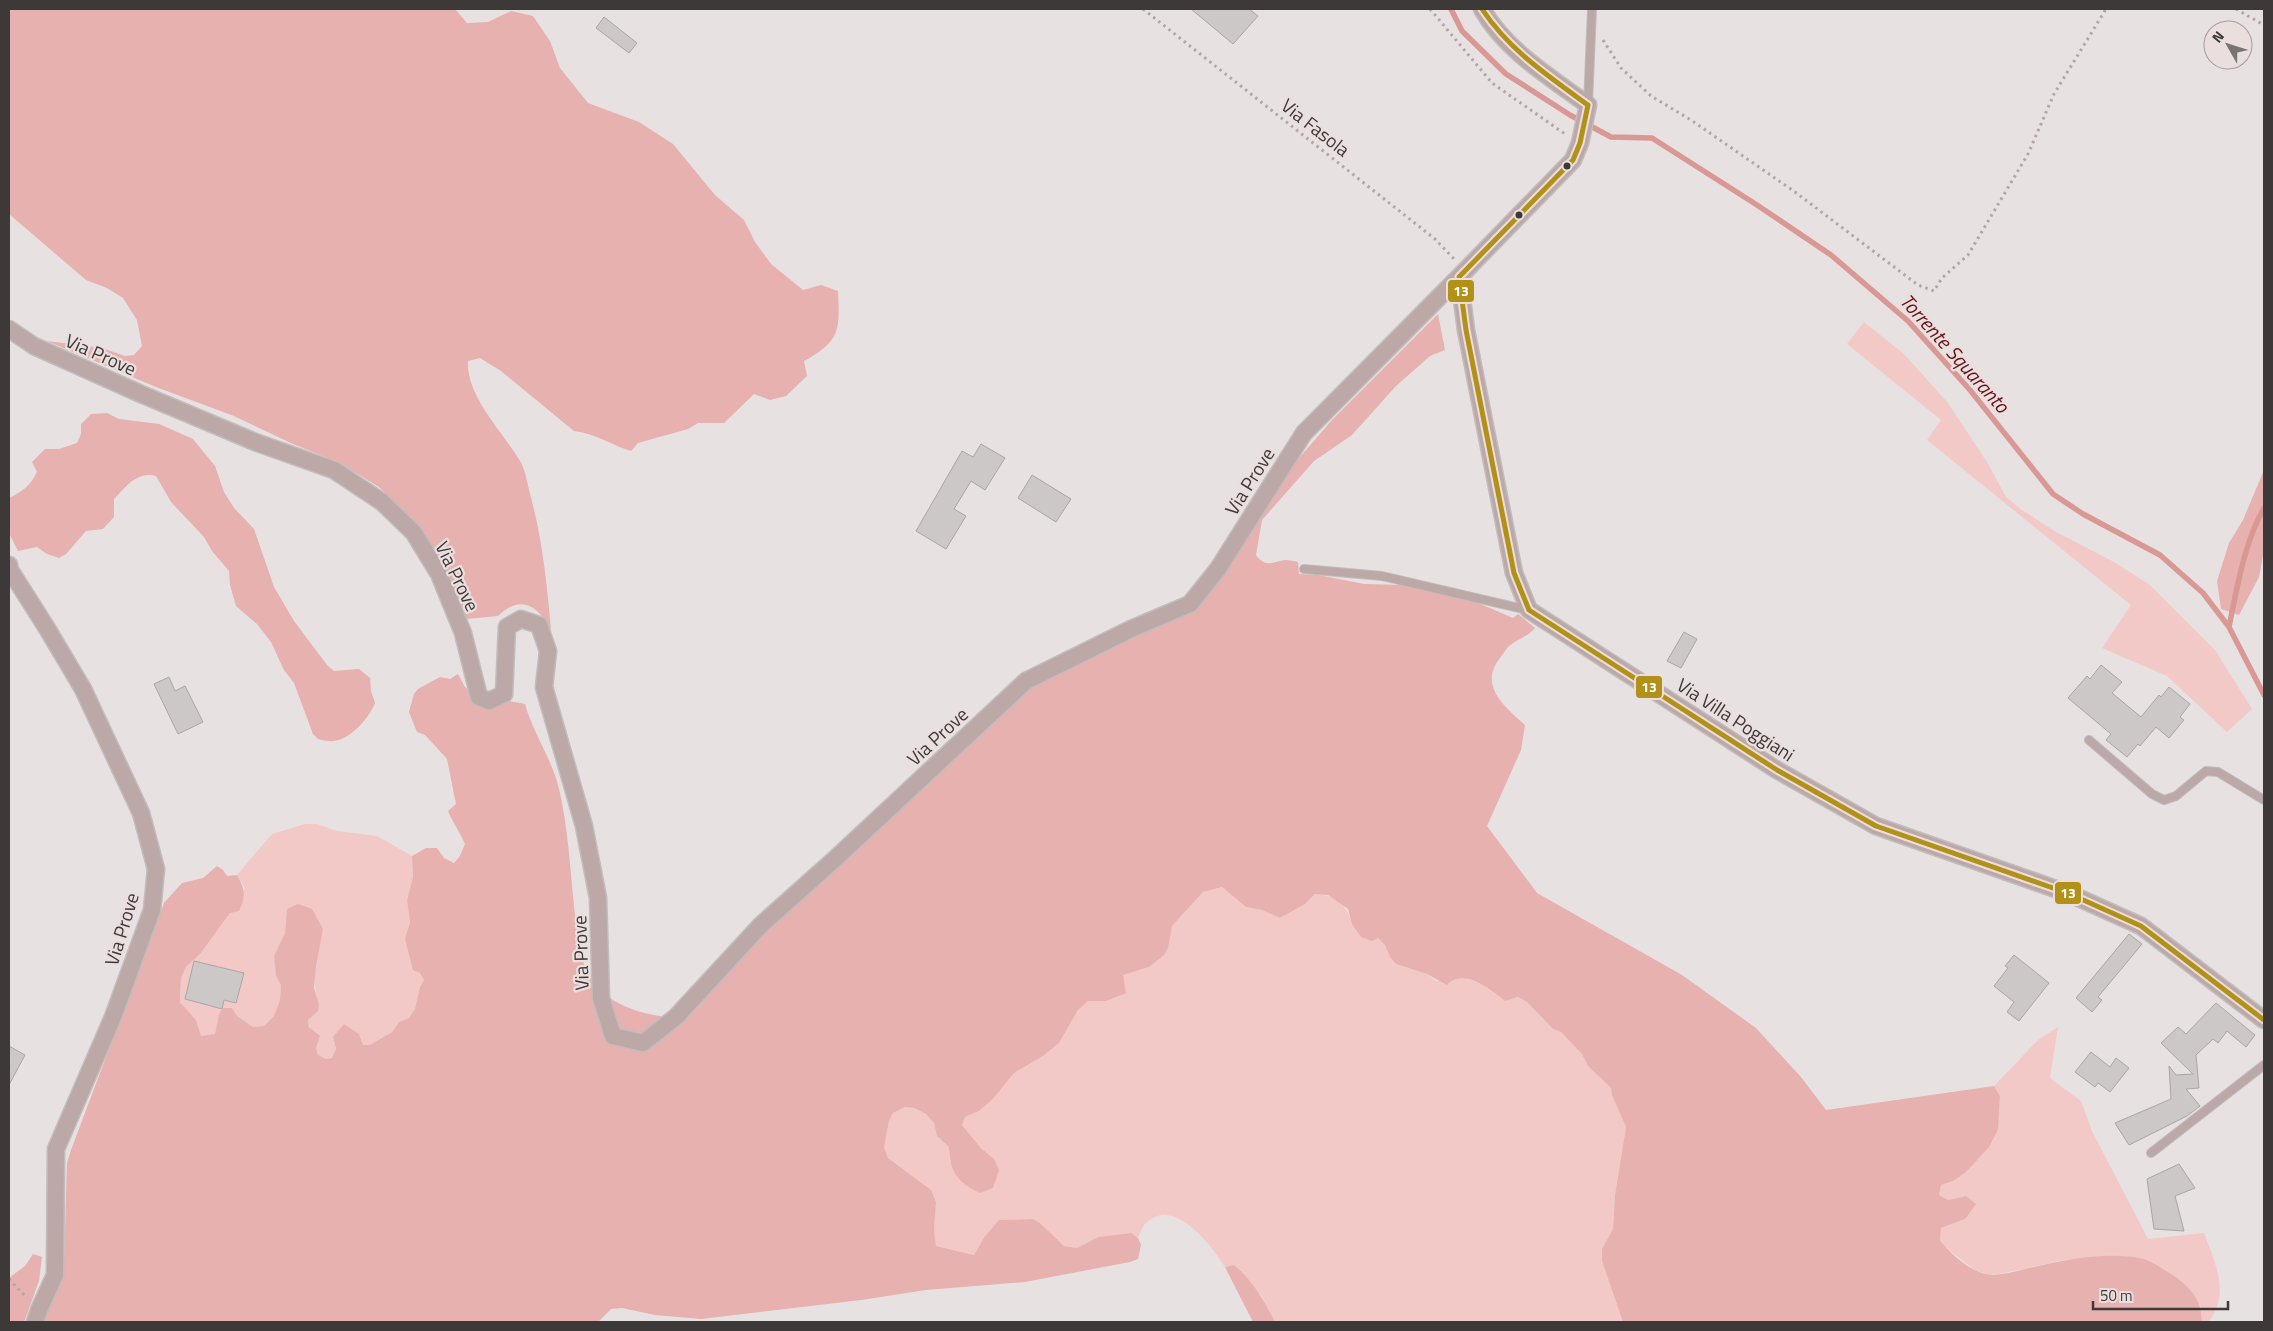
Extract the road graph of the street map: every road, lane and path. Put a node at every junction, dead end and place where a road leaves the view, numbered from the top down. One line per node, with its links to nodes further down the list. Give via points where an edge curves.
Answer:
1 (1143, 9): 11 (path, Via Fasola, via 1435,239 1452,256 1458,266)
2 (1430, 9): 10 (path, via 1492,83)
3 (1482, 9): 9 (street, via 1515,51)
4 (1592, 9): 9 (lane)
5 (2106, 9): 8 (path, via 2054,94 2028,154 1968,255 1942,278 1934,291 1918,285 1796,192 1651,96 1621,68)
6 (2236, 9): 7 (path)
7 (2264, 25)
8 (1602, 38)
9 (1588, 105): 10 (street)
10 (1580, 143): 11 (street, via 1573,160)
11 (1459, 277): 12 (street, Via Prove, via 1304,433 1218,569 1190,604 1026,681 761,925 676,1016 642,1043 614,1036 601,998 598,898 584,826 544,687 548,651 539,625 521,619 507,627 504,694 489,701 479,697 463,633 439,574 414,533 382,502 334,470 255,442 141,394 34,346); 15 (street, via 1466,330 1514,573)
12 (9, 329)
13 (9, 565): 22 (street, Via Prove, via 83,689 142,813 156,869 152,910 113,1017 56,1149 55,1275)
14 (1304, 569): 15 (lane, via 1382,576)
15 (1529, 610): 18 (street, Via Villa Poggiani, via 1777,770 1876,826 2070,894 2141,926)
16 (2089, 740): 17 (lane, via 2152,794 2164,800 2176,796 2206,771 2218,772)
17 (2264, 800)
18 (2264, 1020)
19 (2264, 1065): 20 (lane)
20 (2151, 1153)
21 (9, 1279): 22 (path)
22 (37, 1316)

